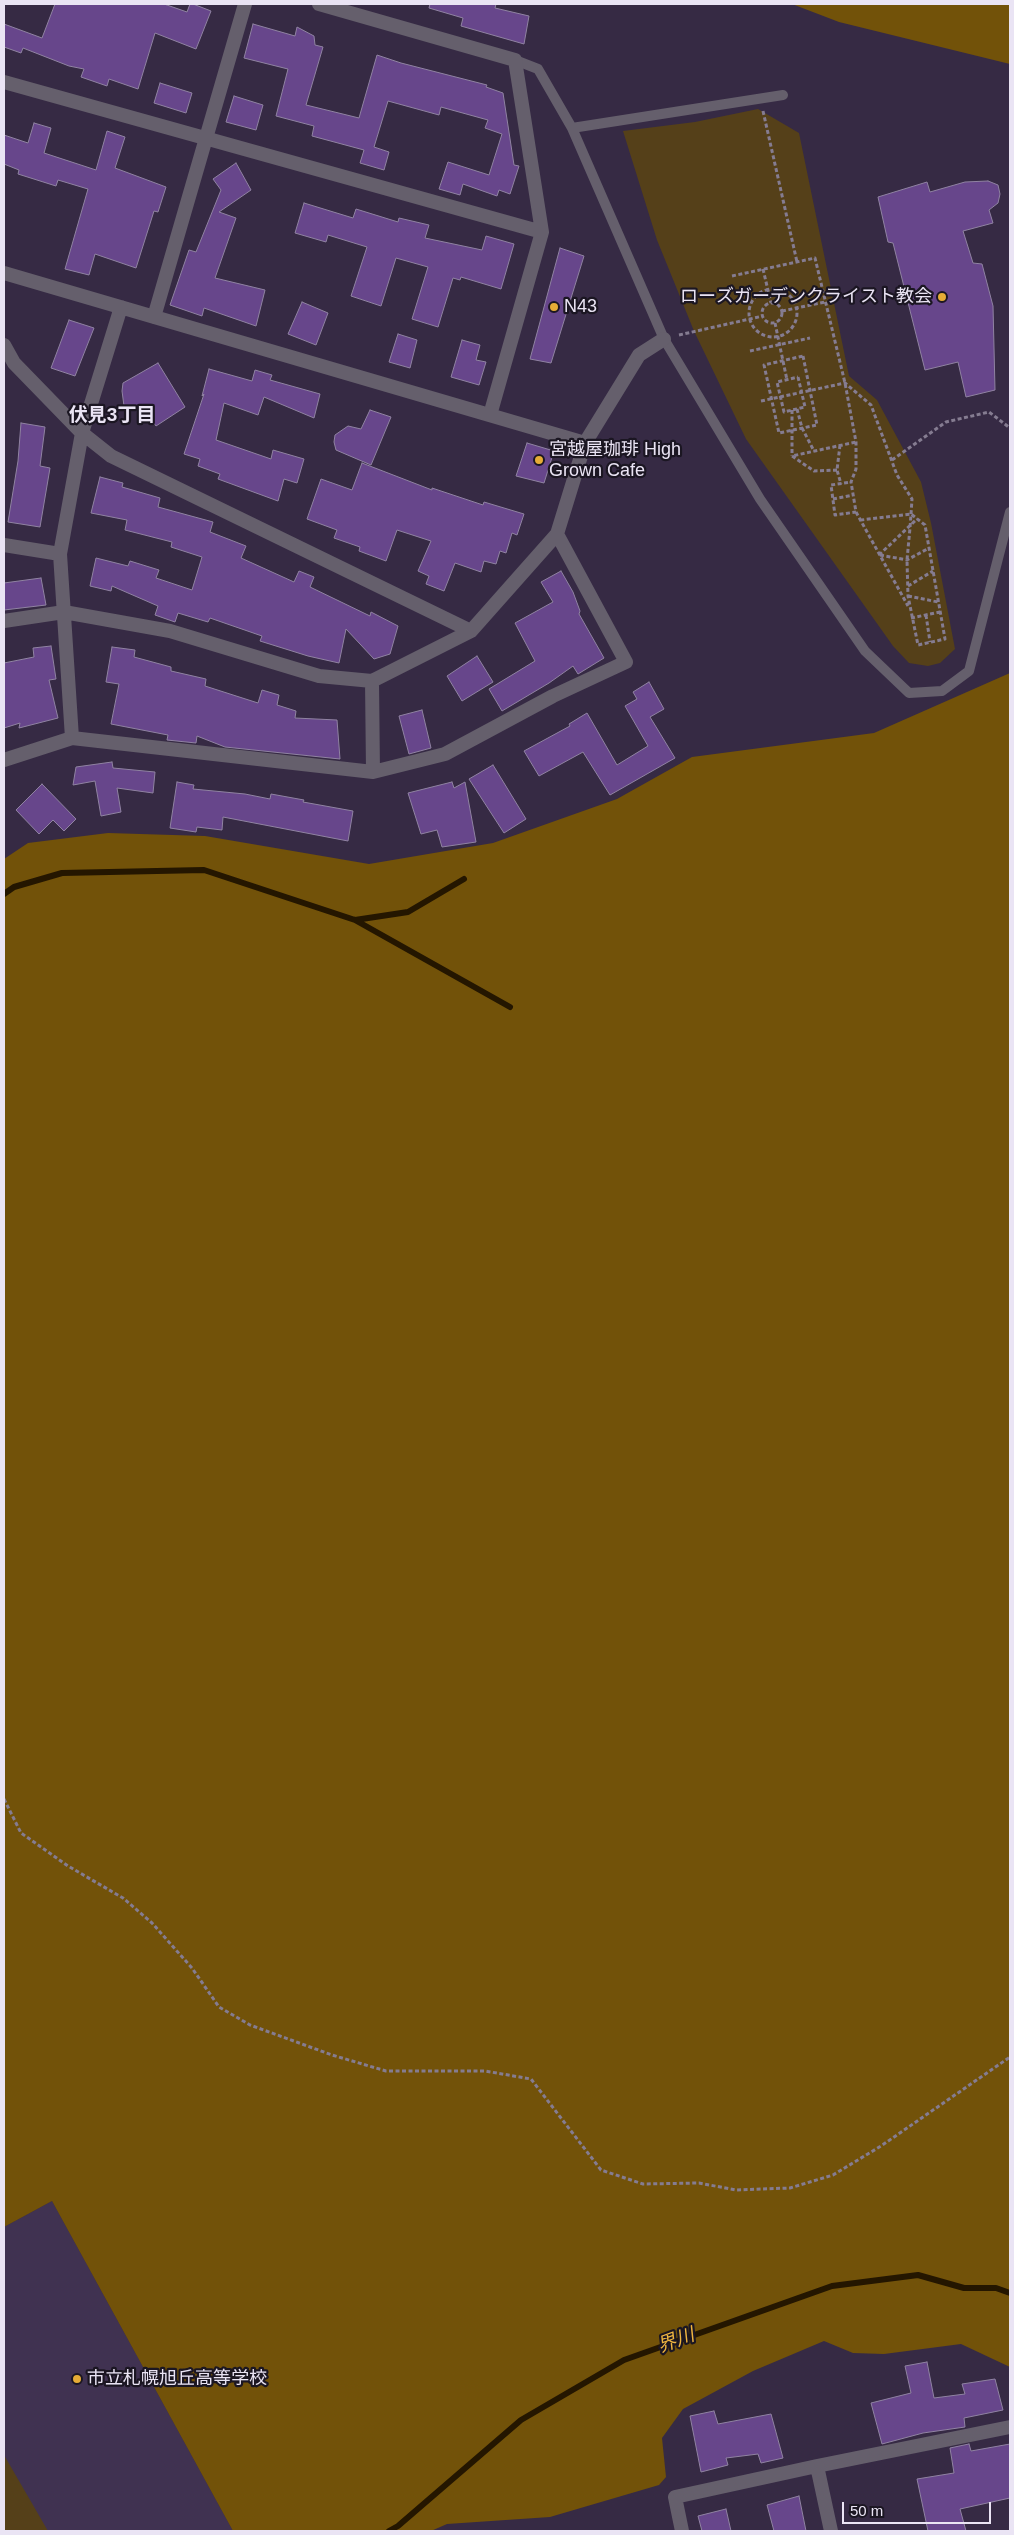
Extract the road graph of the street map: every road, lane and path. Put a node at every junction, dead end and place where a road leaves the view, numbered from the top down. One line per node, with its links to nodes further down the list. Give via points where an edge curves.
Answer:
1 (245, 4): 8 (street)
2 (319, 4): 3 (street)
3 (515, 60): 7 (lane, via 538,68); 9 (street)
4 (4, 82): 8 (street)
5 (783, 95): 6 (lane)
6 (760, 98): 7 (lane); 10 (path)
7 (572, 128): 26 (lane)
8 (206, 140): 9 (street); 21 (street)
9 (542, 232): 41 (street)
10 (797, 262): 11 (path); 15 (path, via 814,258)
11 (763, 269): 13 (path); 14 (path)
12 (4, 273): 17 (street)
13 (732, 276)
14 (767, 289): 16 (path); 18 (path, via 784,291 791,296); 22 (path, via 753,298 749,305)
15 (825, 302): 18 (path); 33 (path)
16 (770, 303): 19 (path); 20 (path)
17 (121, 307): 21 (street); 45 (street)
18 (796, 308): 19 (path); 24 (path, via 792,328)
19 (782, 311): 23 (path, via 782,317)
20 (762, 316): 22 (path); 23 (path, via 769,323)
21 (154, 317): 41 (street)
22 (749, 318): 24 (path, via 754,329 761,334); 26 (path)
23 (775, 323): 24 (path)
24 (778, 337): 28 (path)
25 (810, 338): 28 (path)
26 (664, 339): 47 (street, via 639,355); 58 (lane, via 766,508 865,651 909,693 942,691 969,671)
27 (4, 345): 31 (street)
28 (780, 345): 29 (path); 30 (path)
29 (750, 351)
30 (783, 361): 32 (path); 34 (path, via 802,356); 37 (path, via 764,365)
31 (9, 362): 45 (street)
32 (787, 380): 35 (path, via 798,377); 36 (path, via 777,382)
33 (845, 383): 34 (path); 46 (path); 51 (path, via 871,405)
34 (810, 391): 35 (path); 42 (path, via 817,425)
35 (802, 392): 36 (path); 39 (path, via 805,407)
36 (781, 397): 37 (path); 40 (path, via 784,412)
37 (772, 399): 38 (path); 44 (path, via 778,433)
38 (761, 401)
39 (797, 409): 40 (path); 42 (path)
40 (792, 410): 44 (path)
41 (490, 415): 47 (street)
42 (802, 428): 44 (path); 49 (path)
43 (1010, 428): 51 (path, via 989,412 946,422)
44 (793, 430): 50 (path)
45 (82, 433): 66 (street); 79 (street, via 111,456)
46 (856, 442): 48 (path); 53 (path, via 856,469)
47 (585, 443): 63 (street)
48 (840, 445): 49 (path); 52 (path)
49 (814, 451): 50 (path)
50 (792, 456): 52 (path, via 814,471)
51 (892, 460): 59 (path, via 912,499)
52 (836, 470): 54 (path)
53 (851, 482): 54 (path); 55 (path)
54 (841, 484): 56 (path, via 831,486)
55 (854, 495): 56 (path); 57 (path)
56 (833, 499): 57 (path, via 835,515)
57 (856, 512): 61 (path)
58 (1010, 512)
59 (911, 514): 60 (path); 61 (path); 62 (path)
60 (917, 519): 62 (path); 65 (path, via 925,525)
61 (861, 520): 67 (path)
62 (910, 528): 67 (path); 68 (path)
63 (557, 534): 79 (street); 84 (street, via 626,662 553,696 445,754)
64 (4, 545): 66 (street)
65 (929, 548): 68 (path); 69 (path)
66 (60, 554): 74 (street)
67 (879, 555): 68 (path); 73 (path)
68 (907, 560): 70 (path)
69 (933, 572): 70 (path); 72 (path)
70 (908, 587): 71 (path)
71 (908, 596): 72 (path); 73 (path)
72 (938, 602): 75 (path)
73 (908, 606): 77 (path)
74 (64, 612): 78 (street); 81 (street, via 170,630 319,676); 82 (street)
75 (940, 612): 76 (path); 80 (path, via 944,639)
76 (926, 615): 77 (path); 80 (path)
77 (911, 618): 80 (path, via 918,645)
78 (4, 621)
79 (471, 630): 81 (street)
80 (930, 642)
81 (372, 681): 84 (street)
82 (72, 738): 83 (street); 84 (street)
83 (4, 760)
84 (373, 772)
85 (4, 1799): 86 (path, via 21,1833 68,1866 123,1898 152,1924 192,1968 219,2007 250,2025 332,2055 386,2070 485,2071 531,2079 601,2170 643,2184 699,2183 754,2190 790,2188 833,2175)
86 (1010, 2057)
87 (1010, 2427): 88 (street)
88 (818, 2466): 89 (street, via 675,2497); 90 (street)
89 (682, 2531)
90 (831, 2531)

